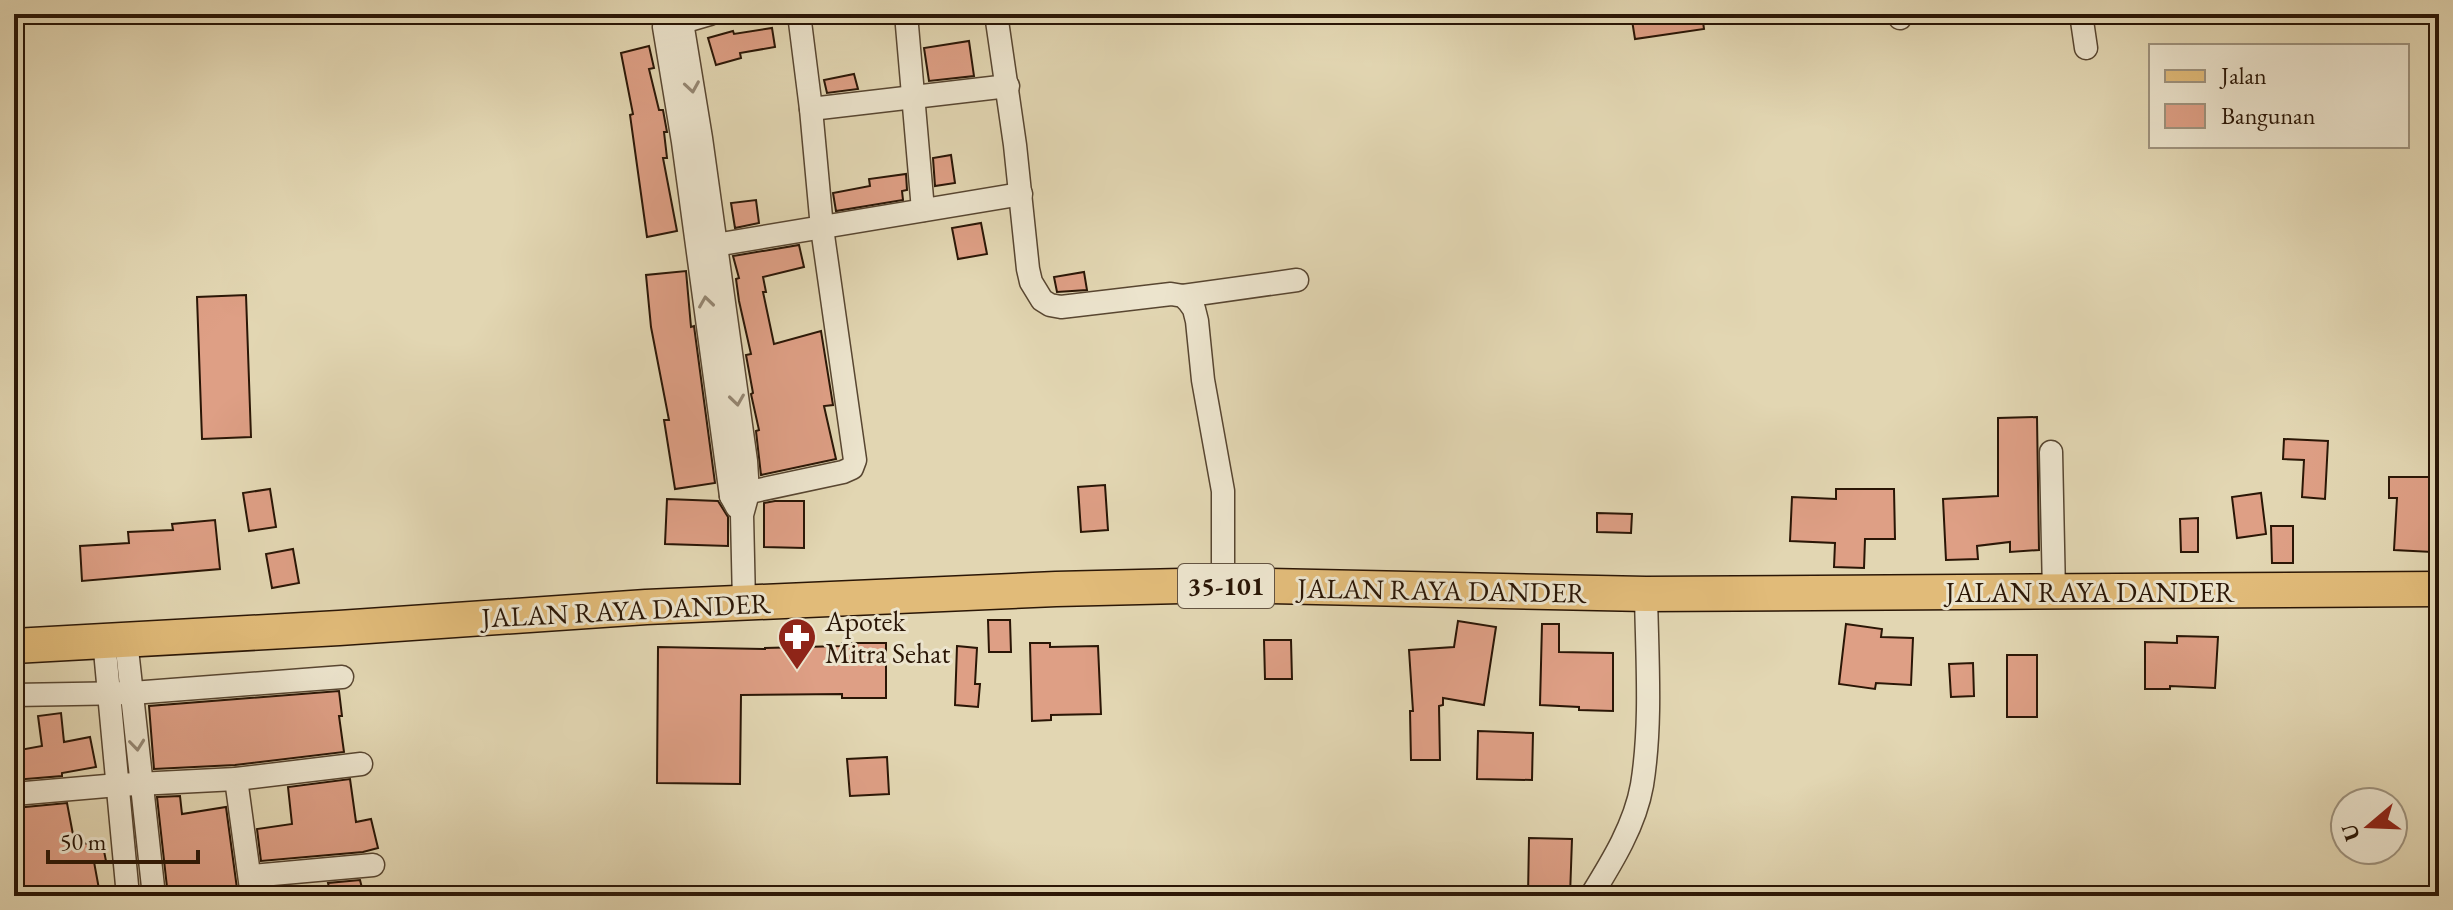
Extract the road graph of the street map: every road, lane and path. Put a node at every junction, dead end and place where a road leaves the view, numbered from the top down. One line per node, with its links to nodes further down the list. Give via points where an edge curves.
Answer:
1 (710, 14): 6 (street)
2 (799, 14): 10 (street)
3 (906, 14): 9 (street)
4 (996, 14): 8 (street)
5 (2081, 14): 7 (street)
6 (671, 19): 14 (street)
7 (2086, 48)
8 (1008, 86): 9 (street); 11 (street)
9 (914, 97): 10 (street); 12 (street)
10 (811, 109): 13 (street)
11 (1021, 194): 12 (street); 16 (street, via 1028,269 1042,300 1072,307)
12 (923, 210): 13 (street)
13 (822, 228): 14 (street); 18 (street, via 855,460 843,472)
14 (706, 246): 18 (street)
15 (1297, 280): 16 (street)
16 (1183, 296): 19 (street, via 1197,321 1220,471)
17 (2051, 452): 21 (street)
18 (740, 501): 23 (street)
19 (1223, 585): 22 (main road, JALAN RAYA DANDER / 35-101); 23 (main road, JALAN RAYA DANDER / 35-101)
20 (2439, 589): 21 (main road, JALAN RAYA DANDER / 35-101)
21 (2054, 593): 22 (main road, JALAN RAYA DANDER / 35-101)
22 (1646, 594): 38 (street, via 1642,786 1625,835)
23 (744, 603): 24 (main road, JALAN RAYA DANDER / 35-101)
24 (115, 640): 25 (main road, JALAN RAYA DANDER / 35-101); 27 (street)
25 (14, 646)
26 (342, 677): 27 (street)
27 (121, 694): 28 (street); 31 (street, one-way to 31); 32 (street)
28 (14, 695)
29 (361, 764): 30 (street)
30 (236, 779): 31 (street); 35 (street)
31 (142, 784): 32 (street); 37 (street)
32 (118, 785): 33 (street); 36 (street)
33 (14, 794)
34 (373, 865): 35 (street)
35 (252, 886)
36 (128, 896)
37 (154, 896)
38 (1591, 896)

